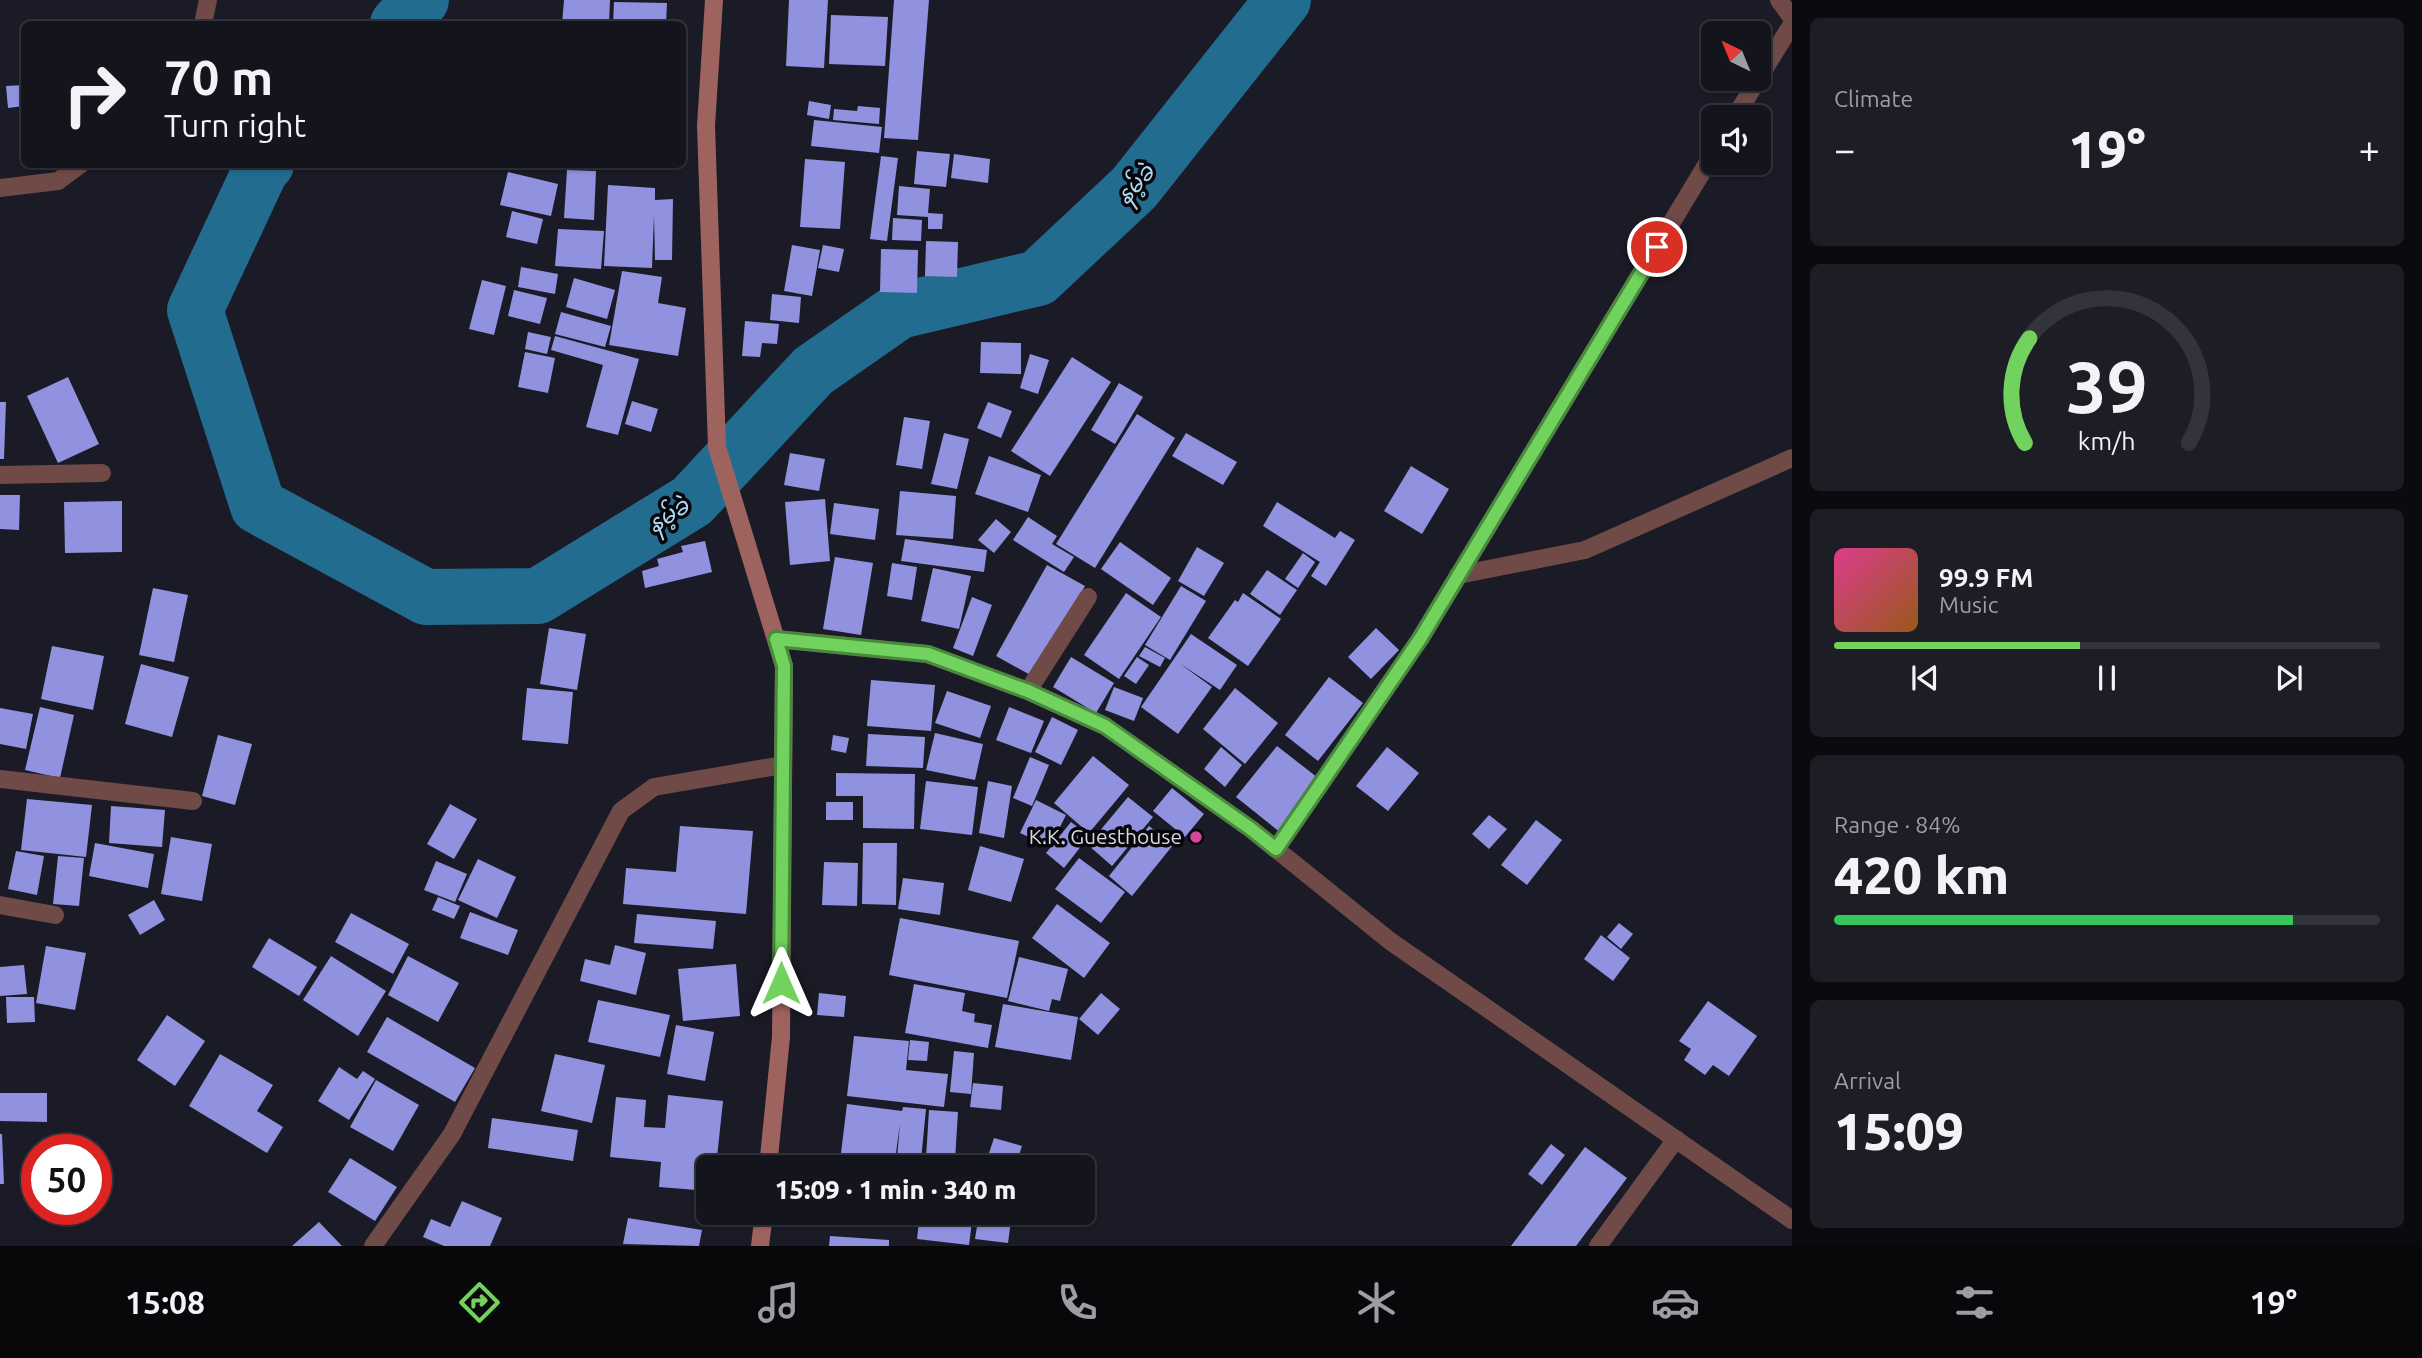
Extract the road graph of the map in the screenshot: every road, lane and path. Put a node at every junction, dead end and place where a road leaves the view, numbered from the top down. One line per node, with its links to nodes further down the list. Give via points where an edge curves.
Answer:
1 (208, 0): 5 (street)
2 (714, 0): 16 (main road, via 706,126 716,447)
3 (1779, 0): 4 (street)
4 (1792, 18)
5 (204, 21)
6 (1792, 24): 7 (street)
7 (1742, 105)
8 (76, 168): 10 (street, via 58,181)
9 (1701, 174): 14 (street)
10 (0, 188)
11 (1792, 458): 14 (street, via 1585,550)
12 (102, 473): 13 (street)
13 (0, 475)
14 (1458, 575): 21 (street, via 1420,639)
15 (1088, 597): 17 (street)
16 (776, 639): 17 (street, via 928,654); 18 (main road, via 784,666)
17 (1028, 691): 21 (street, via 1105,726)
18 (783, 765): 25 (main road, via 781,1038); 28 (street, via 654,787 621,811 452,1135)
19 (0, 779): 20 (street)
20 (193, 801)
21 (1276, 849): 24 (street, via 1390,941)
22 (0, 905): 23 (street)
23 (55, 915)
24 (1676, 1139): 26 (street); 30 (street)
25 (769, 1155)
26 (1792, 1220)
27 (763, 1225): 29 (main road)
28 (373, 1246)
29 (761, 1246)
30 (1598, 1246)

